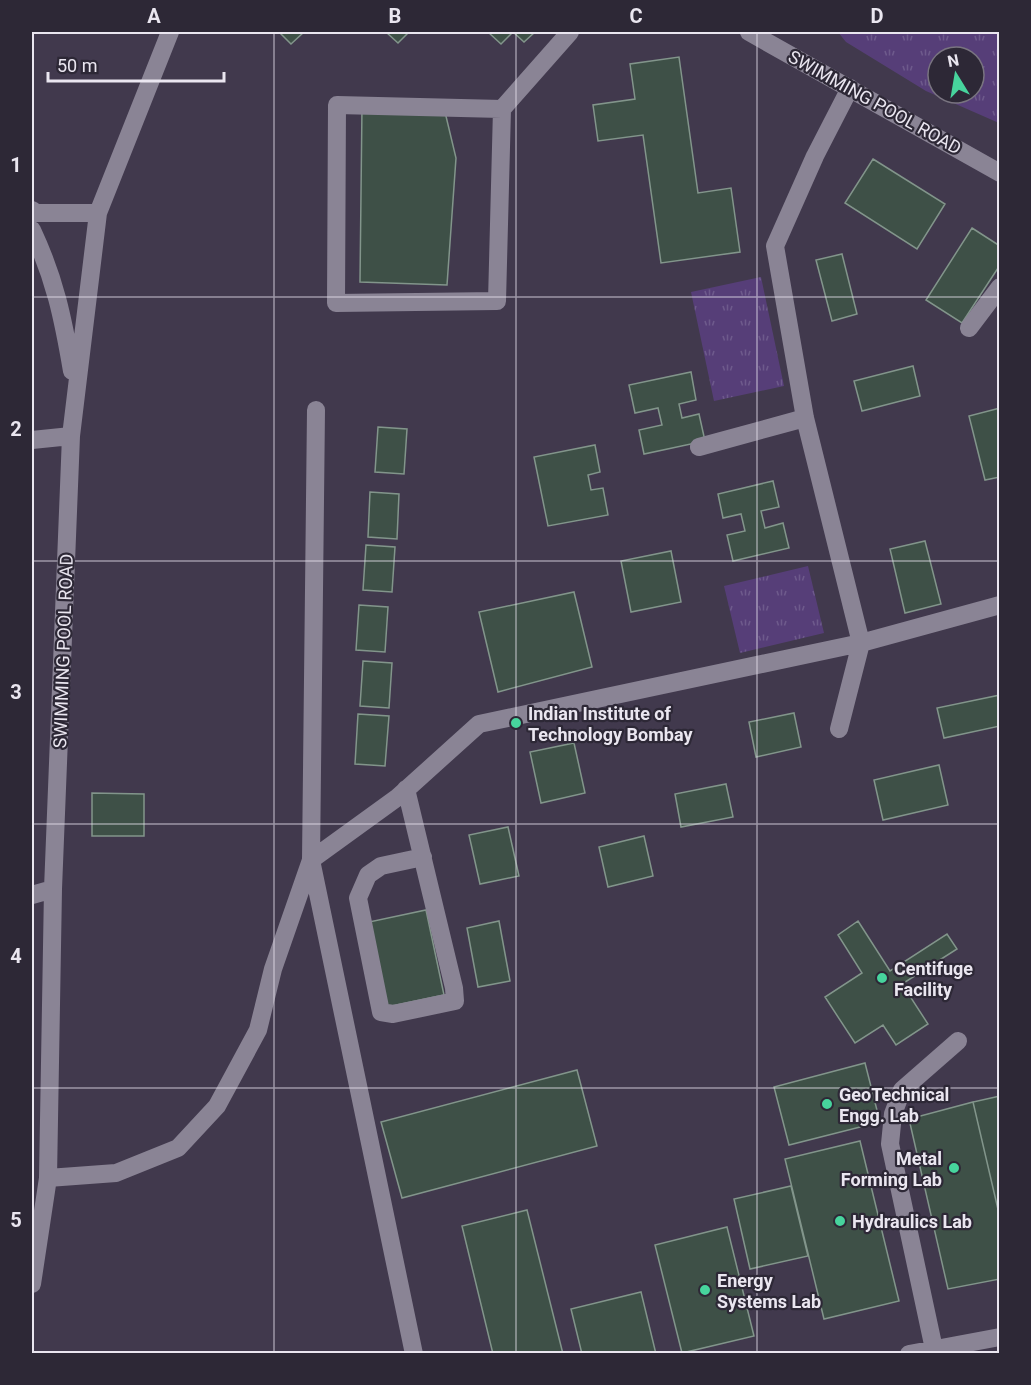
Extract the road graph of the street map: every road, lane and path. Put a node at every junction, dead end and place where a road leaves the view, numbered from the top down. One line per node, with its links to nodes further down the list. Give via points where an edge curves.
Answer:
1 (170, 32): 8 (lane, SWIMMING POOL ROAD)
2 (570, 32): 5 (lane)
3 (750, 32): 4 (lane, SWIMMING POOL ROAD)
4 (850, 88): 6 (lane, SWIMMING POOL ROAD); 14 (lane, via 775,246)
5 (502, 109): 5 (lane, via 497,301 336,303 337,105)
6 (999, 174)
7 (32, 210): 8 (lane)
8 (98, 213): 12 (lane, SWIMMING POOL ROAD)
9 (32, 230): 12 (lane, via 62,310)
10 (999, 287): 11 (lane)
11 (969, 328)
12 (75, 394): 15 (lane, SWIMMING POOL ROAD)
13 (316, 410): 23 (lane)
14 (805, 418): 17 (lane); 19 (lane)
15 (71, 435): 16 (lane); 24 (lane, SWIMMING POOL ROAD)
16 (32, 440)
17 (699, 447)
18 (999, 605): 19 (lane)
19 (861, 643): 20 (lane); 21 (lane, via 479,724)
20 (839, 729)
21 (406, 789): 22 (lane); 23 (lane)
22 (423, 857): 22 (lane, via 455,1001 393,1014 381,1012 358,898 368,875 381,866)
23 (311, 861): 27 (lane, via 273,969 258,1030 217,1107 178,1148 116,1173); 31 (lane)
24 (53, 889): 25 (lane); 27 (lane, SWIMMING POOL ROAD)
25 (32, 895)
26 (958, 1041): 30 (lane, via 902,1090 893,1114 890,1144)
27 (48, 1178): 28 (lane, SWIMMING POOL ROAD)
28 (32, 1284)
29 (999, 1337): 30 (lane)
30 (934, 1349): 32 (lane)
31 (414, 1353)
32 (909, 1353)

